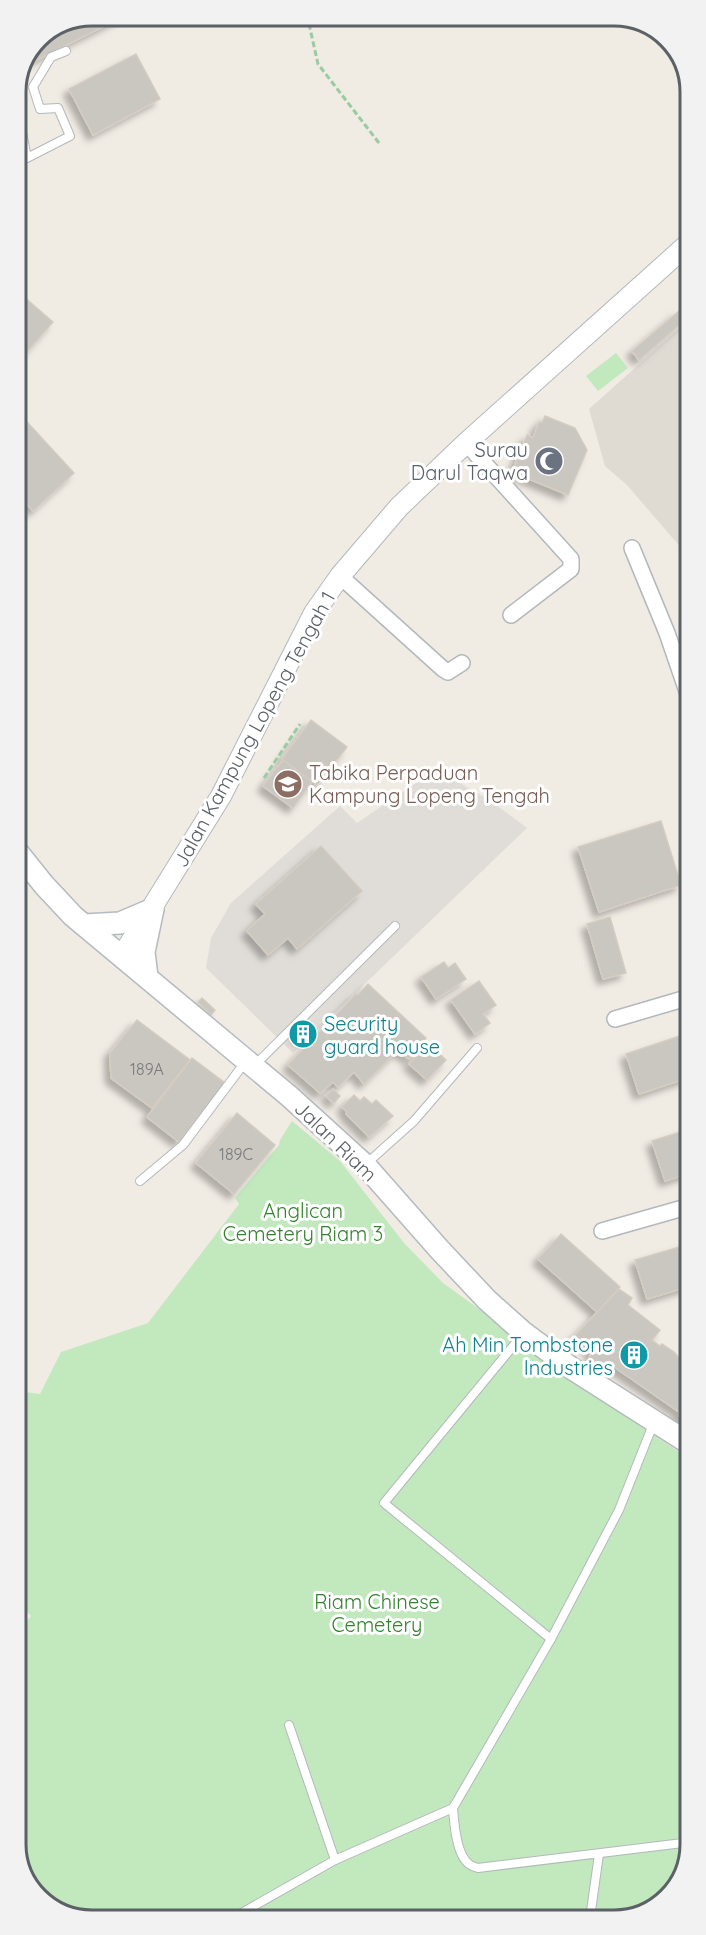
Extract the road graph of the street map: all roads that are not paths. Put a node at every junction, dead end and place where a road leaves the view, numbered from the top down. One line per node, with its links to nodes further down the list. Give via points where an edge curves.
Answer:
1 (66, 51): 2 (lane, via 51,57 33,87 40,110 58,108 70,136 27,158)
2 (26, 153)
3 (680, 255): 4 (street, Jalan Kampung Lopeng Tengah 1)
4 (466, 443): 6 (street, Jalan Kampung Lopeng Tengah 1, via 399,507); 7 (street, via 571,559 571,569)
5 (632, 548): 9 (street)
6 (340, 576): 8 (street, via 443,669 448,672); 11 (street, Jalan Kampung Lopeng Tengah 1, via 314,613 221,796)
7 (511, 615)
8 (462, 663)
9 (680, 671)
10 (26, 862): 12 (main road, Jalan Riam)
11 (153, 909): 12 (main road, via 120,923); 14 (street, Jalan Kampung Lopeng Tengah 1); 15 (main road, via 144,952)
12 (84, 925): 14 (main road, Jalan Riam)
13 (395, 926): 19 (lane)
14 (122, 956): 15 (main road, Jalan Riam)
15 (147, 977): 19 (main road, Jalan Riam)
16 (680, 1000): 17 (street)
17 (615, 1019)
18 (477, 1048): 20 (lane, via 414,1121)
19 (251, 1063): 20 (main road, Jalan Riam); 21 (lane, via 183,1145)
20 (365, 1165): 24 (main road, Jalan Riam, via 487,1300)
21 (140, 1180)
22 (680, 1209): 23 (street)
23 (602, 1231)
24 (524, 1333): 25 (main road, Jalan Riam); 27 (lane, via 384,1503)
25 (655, 1421): 26 (main road, Jalan Riam); 27 (lane, via 619,1510)
26 (680, 1437)
27 (551, 1639): 29 (lane)
28 (289, 1725): 32 (lane)
29 (453, 1808): 31 (lane, via 460,1852 468,1864 478,1868); 32 (lane)
30 (680, 1843): 31 (lane)
31 (599, 1854): 34 (lane)
32 (335, 1860): 33 (lane)
33 (248, 1909)
34 (591, 1910)

